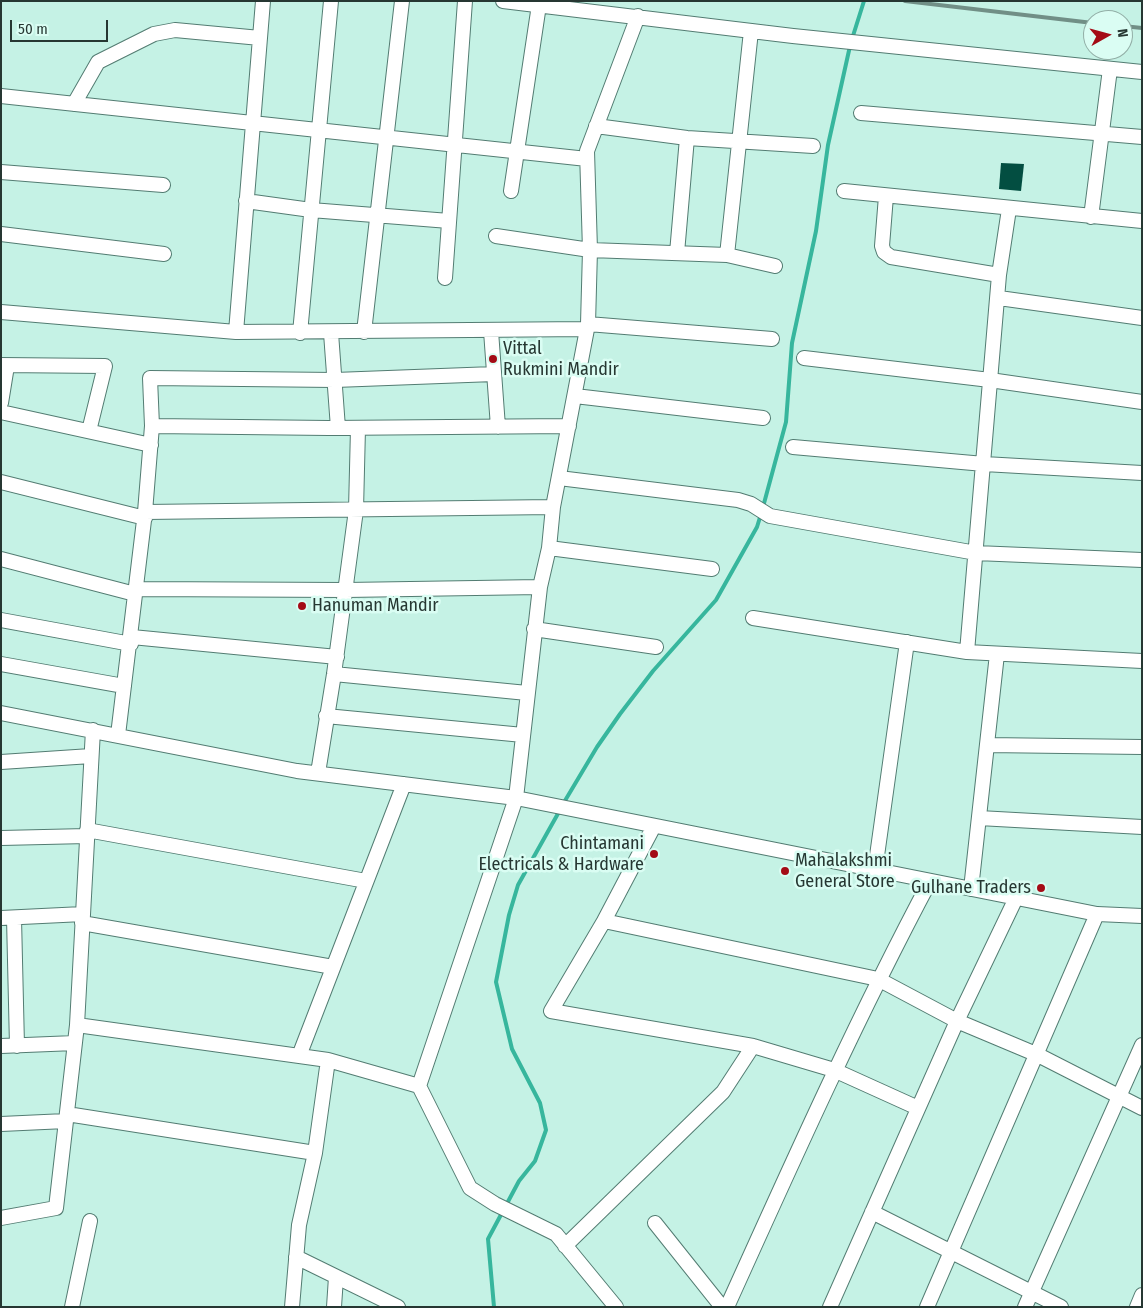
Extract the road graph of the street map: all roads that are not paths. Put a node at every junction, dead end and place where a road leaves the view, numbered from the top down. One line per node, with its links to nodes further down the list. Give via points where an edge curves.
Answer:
1 (263, 1): 9 (street)
2 (331, 1): 17 (street)
3 (402, 1): 21 (street)
4 (465, 1): 23 (street)
5 (504, 1): 6 (street)
6 (539, 5): 7 (street); 25 (street)
7 (638, 16): 8 (street); 16 (street)
8 (750, 31): 10 (street); 22 (street)
9 (260, 38): 13 (street, via 175,30 154,34 98,62); 15 (street)
10 (1110, 69): 11 (street); 18 (street)
11 (1142, 72)
12 (1, 96): 13 (street)
13 (74, 104): 15 (street)
14 (861, 113): 18 (street)
15 (253, 123): 17 (street); 32 (street)
16 (596, 126): 20 (street); 26 (street)
17 (318, 131): 21 (street); 33 (street)
18 (1102, 134): 19 (street); 36 (street)
19 (1142, 137)
20 (687, 138): 22 (street); 42 (street)
21 (385, 139): 23 (street); 35 (street)
22 (740, 142): 24 (street); 44 (street)
23 (455, 145): 25 (street); 37 (street)
24 (814, 146)
25 (516, 150): 26 (street); 29 (street)
26 (587, 159): 41 (street)
27 (1, 172): 28 (street)
28 (163, 185)
29 (511, 191)
30 (844, 191): 31 (street)
31 (886, 196): 34 (street); 46 (street, via 882,246 890,257)
32 (246, 201): 33 (street); 53 (street)
33 (311, 210): 35 (street); 55 (street)
34 (1009, 210): 36 (street); 46 (street)
35 (377, 214): 37 (street); 54 (street)
36 (1091, 217): 38 (street)
37 (449, 221): 47 (street)
38 (1142, 221)
39 (1, 234): 43 (street)
40 (496, 236): 41 (street)
41 (590, 250): 42 (street); 51 (street)
42 (677, 253): 44 (street)
43 (164, 254)
44 (727, 255): 45 (street)
45 (775, 266)
46 (999, 275): 48 (street)
47 (445, 278)
48 (999, 298): 50 (street); 62 (street)
49 (1, 312): 53 (street)
50 (1142, 318)
51 (588, 326): 52 (street); 57 (street); 63 (street)
52 (491, 331): 54 (street); 60 (street)
53 (236, 332): 55 (street)
54 (364, 332): 56 (street)
55 (300, 333): 56 (street)
56 (332, 333): 61 (street)
57 (772, 339)
58 (804, 358): 62 (street)
59 (4, 365): 65 (street); 73 (street, via 105,366)
60 (494, 374): 61 (street); 70 (street)
61 (335, 380): 68 (street, via 150,378); 71 (street)
62 (990, 380): 64 (street); 76 (street)
63 (575, 396): 67 (street); 69 (street)
64 (1142, 402)
65 (1, 403)
66 (1, 412): 73 (street)
67 (762, 418)
68 (152, 426): 71 (street); 74 (street)
69 (569, 426): 70 (street); 78 (street)
70 (498, 427): 72 (street)
71 (338, 428): 72 (street)
72 (358, 428): 81 (street)
73 (89, 431): 74 (street)
74 (151, 445): 82 (street)
75 (793, 447): 76 (street)
76 (984, 464): 77 (street); 84 (street)
77 (1142, 473)
78 (559, 478): 80 (street); 84 (street, via 738,500 770,516)
79 (2, 484): 82 (street)
80 (554, 507): 81 (street); 83 (street)
81 (356, 510): 82 (street); 89 (street)
82 (145, 515): 90 (street)
83 (549, 548): 87 (street); 88 (street)
84 (976, 553): 86 (street); 97 (street)
85 (1, 559): 90 (street)
86 (1142, 560)
87 (712, 569)
88 (540, 587): 89 (street); 93 (street)
89 (346, 590): 90 (street); 99 (street)
90 (135, 591): 94 (street)
91 (753, 618): 95 (street)
92 (1, 620): 94 (street)
93 (534, 629): 96 (street); 104 (street)
94 (131, 640): 99 (street); 103 (street)
95 (906, 642): 97 (street); 122 (street)
96 (656, 647)
97 (967, 652): 98 (street)
98 (997, 654): 100 (street); 110 (street)
99 (337, 657): 102 (street)
100 (1142, 661)
101 (1, 664): 103 (street)
102 (334, 674): 104 (street); 106 (street)
103 (124, 686): 109 (street)
104 (527, 693): 108 (street)
105 (1, 713): 107 (street)
106 (326, 716): 108 (street); 114 (street)
107 (92, 730): 109 (street); 112 (street)
108 (523, 734): 116 (street)
109 (118, 735): 114 (street)
110 (987, 745): 111 (street); 117 (street)
111 (1142, 747)
112 (91, 756): 113 (street); 120 (street)
113 (1, 762)
114 (318, 774): 115 (street)
115 (404, 784): 116 (street); 123 (street)
116 (516, 798): 118 (street); 145 (street)
117 (979, 818): 119 (street); 125 (street)
118 (654, 826): 122 (street); 131 (street)
119 (1142, 826)
120 (87, 832): 121 (street); 123 (street); 130 (street)
121 (1, 838)
122 (875, 870): 124 (street)
123 (366, 881): 132 (street)
124 (930, 881): 125 (street); 133 (street)
125 (971, 889): 126 (street)
126 (1016, 898): 127 (street); 134 (street)
127 (1097, 914): 128 (street); 141 (street)
128 (1142, 916)
129 (8, 918): 130 (street); 139 (street)
130 (83, 919): 132 (street); 135 (street)
131 (604, 921): 133 (street); 140 (street, via 552,1011)
132 (333, 967): 142 (street)
133 (878, 979): 134 (street); 144 (street)
134 (957, 1021): 141 (street); 147 (street)
135 (77, 1025): 136 (street); 142 (street)
136 (75, 1043): 139 (street); 149 (street)
137 (1142, 1045): 146 (street)
138 (1, 1046): 139 (street)
139 (17, 1046)
140 (753, 1046): 144 (street); 156 (street, via 723,1092)
141 (1038, 1055): 146 (street); 157 (street)
142 (299, 1056): 143 (street)
143 (328, 1060): 145 (street); 151 (street)
144 (834, 1070): 147 (street); 169 (street)
145 (419, 1086): 156 (street, via 470,1188 556,1234)
146 (1118, 1097): 148 (street); 160 (street)
147 (918, 1108): 152 (street)
148 (1142, 1108)
149 (66, 1117): 150 (street); 151 (street); 153 (street, via 56,1208)
150 (1, 1124)
151 (315, 1153): 158 (street, via 299,1225)
152 (872, 1212): 157 (street); 170 (street)
153 (1, 1218)
154 (90, 1220): 163 (street)
155 (655, 1223): 168 (street)
156 (565, 1246): 167 (street)
157 (951, 1252): 160 (street); 171 (street)
158 (296, 1257): 159 (street); 164 (street)
159 (336, 1277): 162 (street); 165 (street)
160 (1032, 1292): 172 (street); 173 (street)
161 (1142, 1295): 174 (street)
162 (379, 1302): 166 (street)
163 (72, 1307)
164 (292, 1307)
165 (334, 1307)
166 (398, 1307)
167 (616, 1307)
168 (722, 1307)
169 (727, 1307)
170 (830, 1307)
171 (927, 1307)
172 (1025, 1307)
173 (1061, 1307)
174 (1137, 1307)

